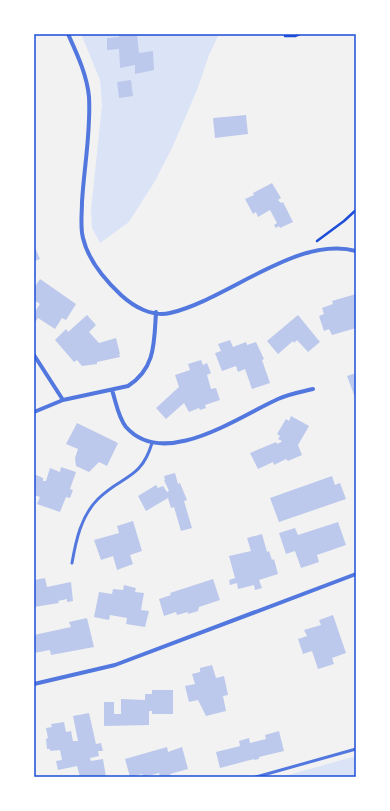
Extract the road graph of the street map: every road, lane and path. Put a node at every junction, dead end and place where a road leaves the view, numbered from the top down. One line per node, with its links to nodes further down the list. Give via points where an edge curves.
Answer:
1 (68, 34): 7 (street, via 85,76 89,95 88,148 81,220 85,246 102,274 122,296 134,306)
2 (285, 34): 3 (path)
3 (300, 34)
4 (356, 210): 6 (path)
5 (356, 251): 6 (street, via 340,248)
6 (302, 255): 7 (street, via 182,310)
7 (156, 312): 10 (street, via 153,352 147,369 128,386)
8 (34, 355): 11 (street)
9 (313, 389): 13 (street, via 278,399 222,427 182,442)
10 (112, 390): 11 (street); 13 (street, via 126,426 136,435)
11 (63, 400): 12 (street)
12 (34, 412)
13 (152, 443): 14 (lane, via 148,459 141,468 97,499 76,541)
14 (72, 563)
15 (356, 574): 16 (street, via 115,665)
16 (34, 684)
17 (356, 749): 18 (lane)
18 (256, 777)

